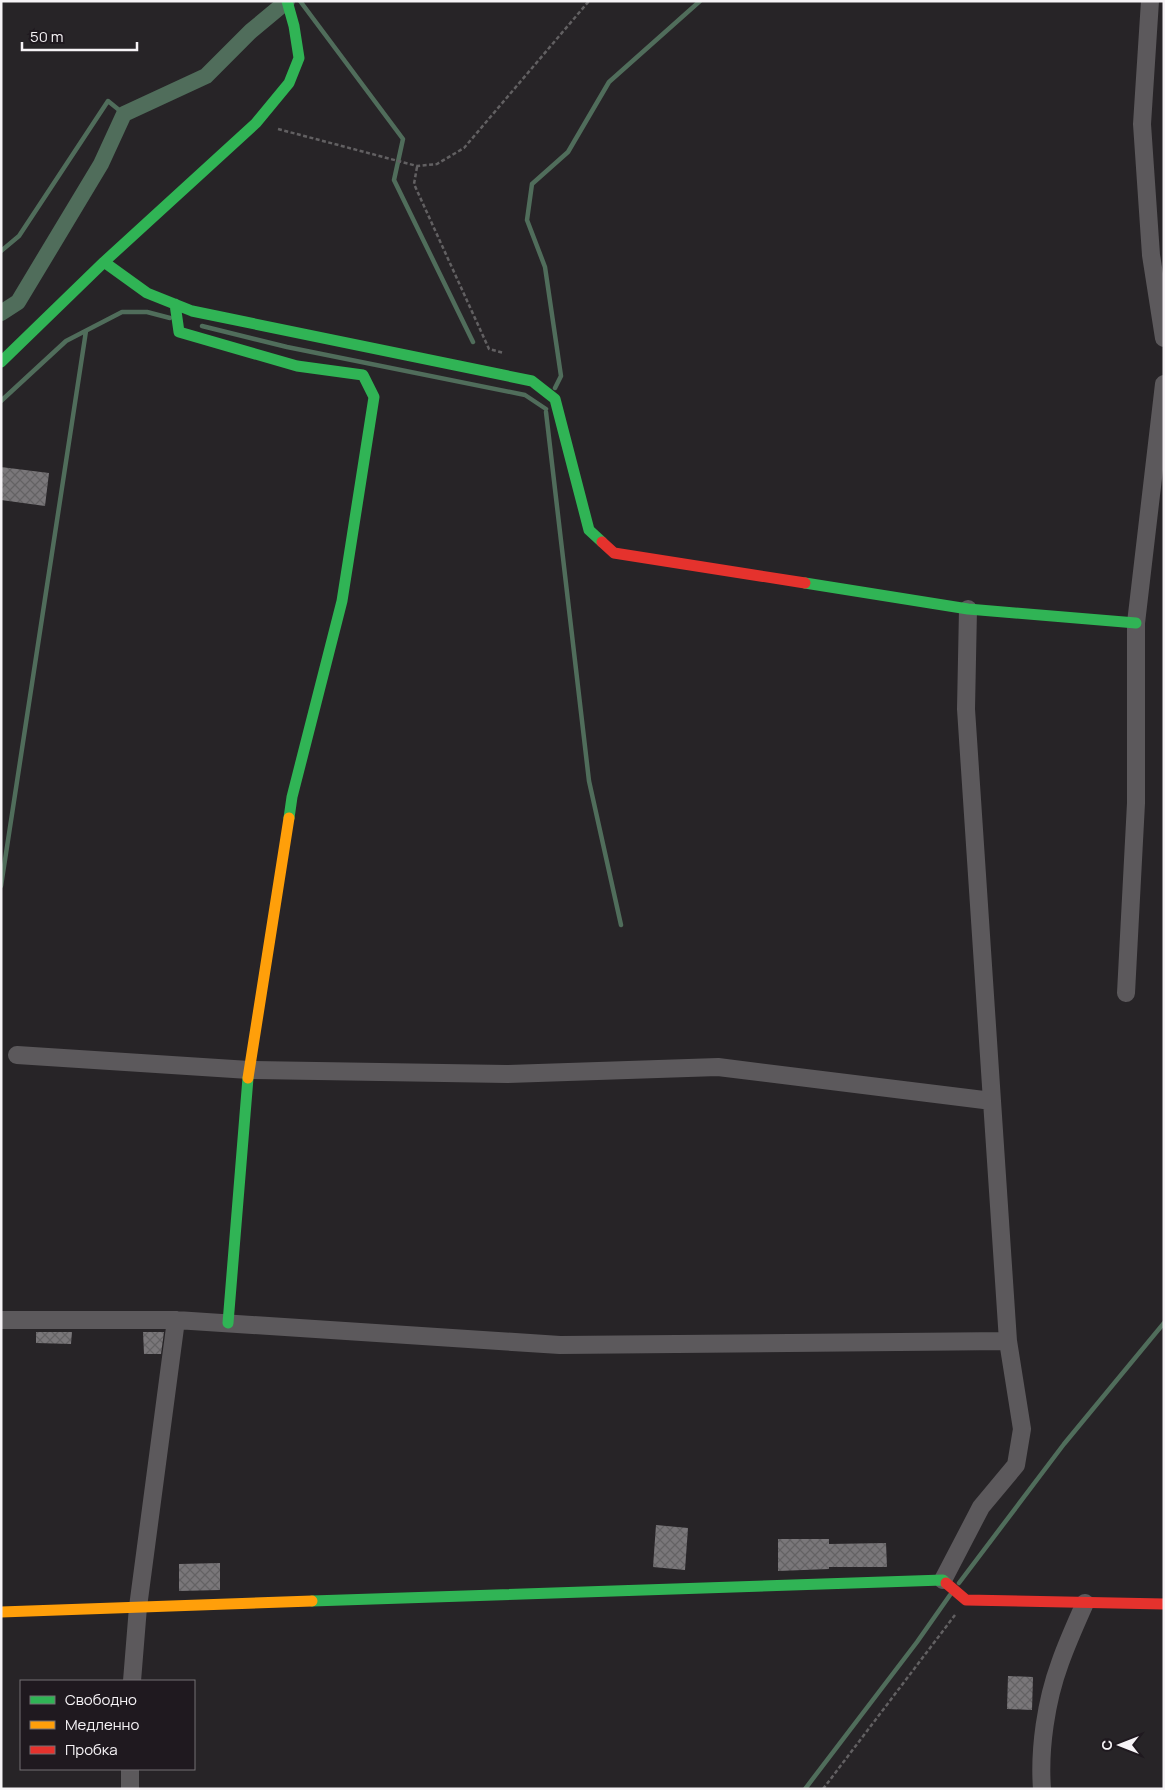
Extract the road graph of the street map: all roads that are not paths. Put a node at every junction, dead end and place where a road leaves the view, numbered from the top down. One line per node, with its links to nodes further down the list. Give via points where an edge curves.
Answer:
1 (287, 1): 3 (street, via 299,58 289,84 256,123)
2 (1150, 1): 5 (street, via 1142,124 1151,255)
3 (104, 262): 4 (street, via 147,293); 6 (street)
4 (175, 304): 8 (street, via 192,311 532,380 555,399 589,530 614,553); 12 (street, via 179,332 297,366 363,375 374,397 342,602 292,797)
5 (1164, 338)
6 (1, 362)
7 (1164, 384): 9 (street)
8 (968, 609): 9 (street); 13 (street, via 966,709)
9 (1136, 623): 10 (street, via 1136,803)
10 (1126, 993)
11 (17, 1055): 12 (street)
12 (249, 1070): 13 (street, via 507,1074 718,1067); 16 (street)
13 (992, 1101): 17 (street)
14 (1, 1320): 15 (street)
15 (176, 1320): 16 (street); 21 (street)
16 (228, 1323): 17 (street, via 560,1345)
17 (1008, 1341): 18 (street, via 1022,1430 1016,1465 981,1507)
18 (943, 1580): 19 (street, via 966,1600); 21 (street)
19 (1085, 1603): 20 (street); 26 (street, via 1059,1665 1045,1720)
20 (1164, 1604)
21 (138, 1607): 22 (street); 23 (street)
22 (1, 1612)
23 (132, 1680)
24 (130, 1770): 25 (street)
25 (130, 1789)
26 (1042, 1789)

